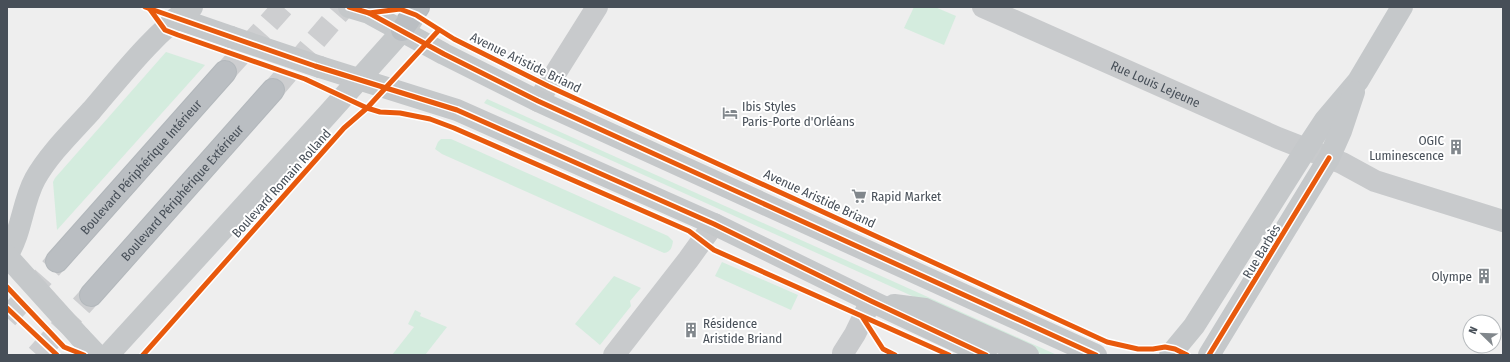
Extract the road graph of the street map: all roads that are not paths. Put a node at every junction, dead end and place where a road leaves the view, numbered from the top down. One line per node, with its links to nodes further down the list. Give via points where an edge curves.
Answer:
1 (418, 7): 8 (highway)
2 (424, 7): 8 (main road, Boulevard Romain Rolland)
3 (597, 7): 13 (street)
4 (983, 7): 14 (street, Rue Louis Lejeune)
5 (1402, 7): 11 (main road, Rue Barbès)
6 (359, 10): 8 (main road)
7 (184, 12): 10 (main road, bridge, via 231,37); 18 (main road, via 153,41 50,157 34,180 17,237)
8 (402, 30): 10 (main road, Boulevard Romain Rolland); 13 (main road)
9 (225, 72): 19 (highway, Boulevard Périphérique Intérieur)
10 (358, 79): 17 (main road, via 457,110); 24 (main road, Boulevard Romain Rolland)
11 (1358, 81): 14 (main road, Rue Barbès, via 1325,120); 15 (main road, Rue Barbès)
12 (273, 90): 20 (highway, Boulevard Périphérique Extérieur)
13 (538, 101): 28 (main road)
14 (1306, 149): 15 (street, Rue Louis Lejeune); 29 (main road, Rue Barbès, via 1194,326)
15 (1329, 158): 16 (street, Rue Louis Lejeune, via 1375,180); 30 (main road, Rue Barbès)
16 (1503, 220)
17 (714, 224): 21 (main road); 25 (street)
18 (7, 256): 23 (main road, bridge)
19 (57, 261)
20 (91, 295)
21 (872, 301): 22 (street); 26 (main road); 27 (main road, via 925,309)
22 (843, 353)
23 (97, 355)
24 (108, 355)
25 (614, 355)
26 (986, 355)
27 (1028, 355)
28 (1096, 355)
29 (1170, 355)
30 (1210, 355)

